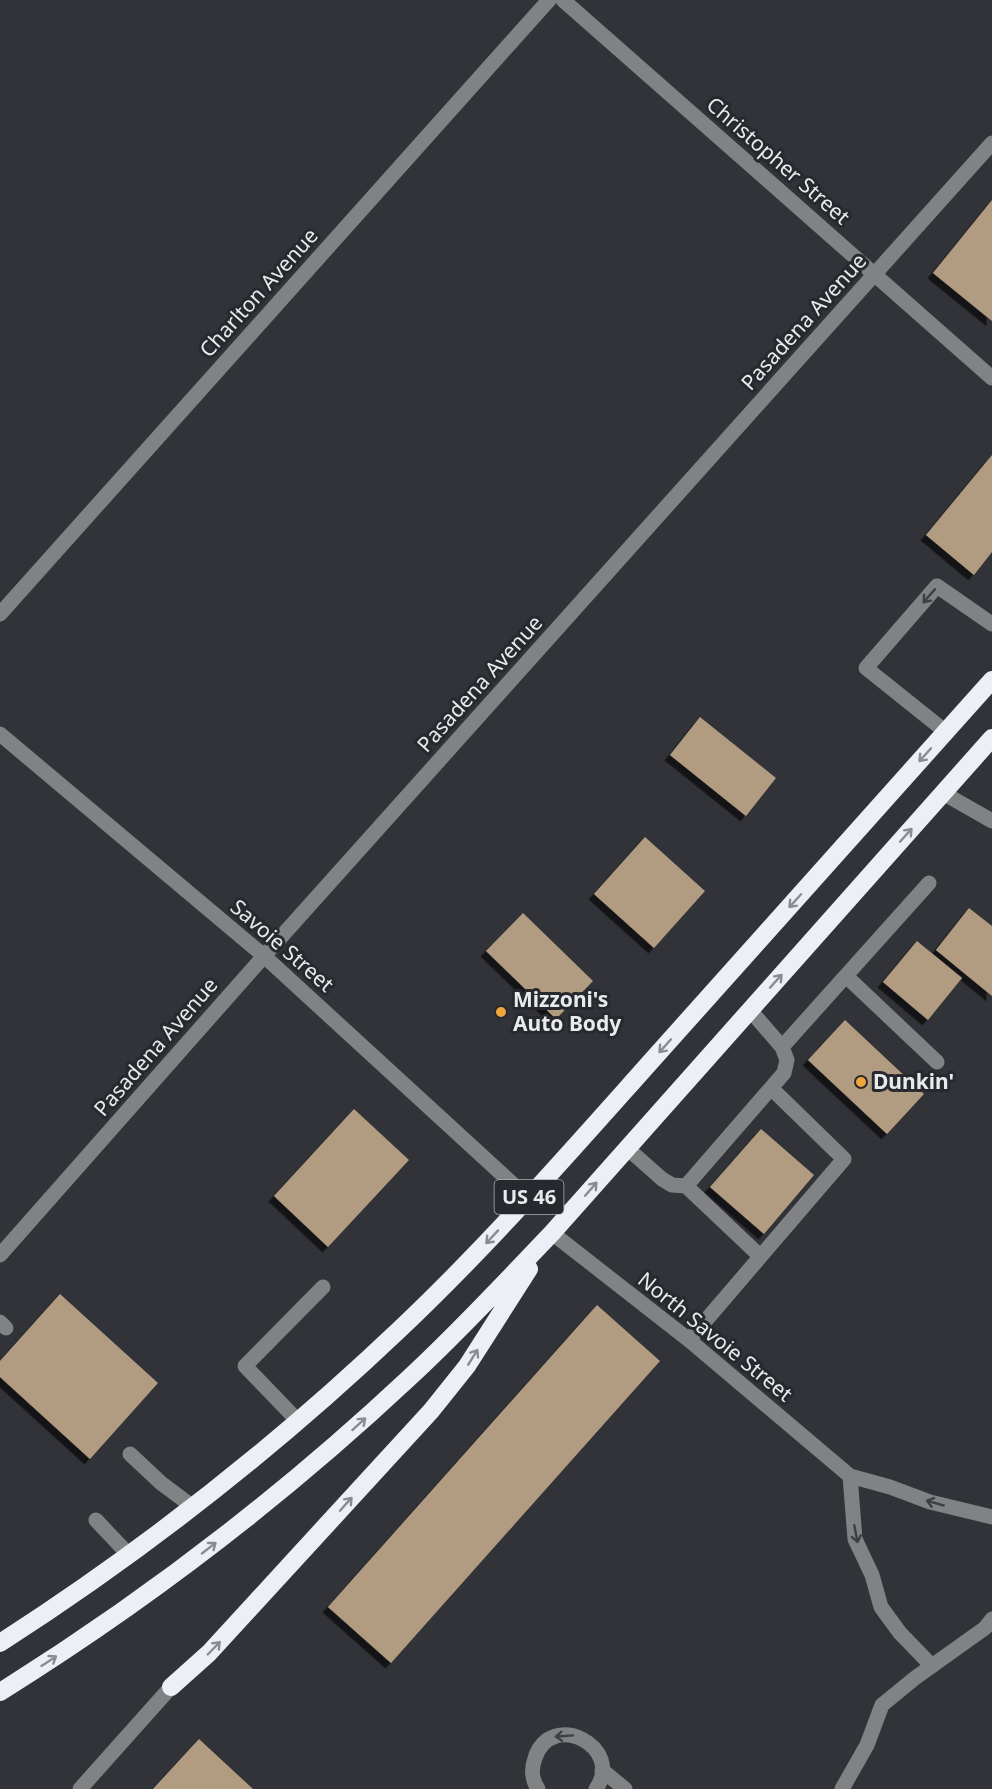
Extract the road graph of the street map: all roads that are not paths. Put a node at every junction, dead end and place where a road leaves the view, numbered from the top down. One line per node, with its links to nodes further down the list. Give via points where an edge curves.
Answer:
1 (549, 0): 6 (street, Charlton Avenue)
2 (563, 0): 4 (street, Christopher Street)
3 (992, 143): 4 (street, Pasadena Avenue)
4 (876, 274): 5 (street, Christopher Street); 15 (street, Pasadena Avenue)
5 (992, 378)
6 (0, 614)
7 (992, 624): 9 (street, one-way to 9, via 937,586 866,668)
8 (992, 680): 9 (highway, US 46)
9 (946, 732): 23 (highway, US 46, one-way to 23)
10 (0, 734): 15 (street, Savoie Street)
11 (992, 738): 12 (highway, US 46)
12 (943, 794): 13 (street); 17 (highway, US 46, one-way to 12)
13 (992, 821)
14 (929, 883): 16 (street)
15 (264, 956): 23 (street, Savoie Street); 25 (street, Pasadena Avenue)
16 (846, 976): 18 (street); 19 (street)
17 (750, 1010): 18 (street); 21 (highway, US 46)
18 (782, 1047): 20 (street, via 787,1060 784,1073)
19 (937, 1062)
20 (771, 1088): 22 (street); 26 (street, via 844,1159)
21 (627, 1148): 22 (street, via 662,1179); 24 (highway, US 46, one-way to 21)
22 (686, 1186): 26 (street)
23 (528, 1198): 29 (highway, US 46, one-way to 29, via 422,1309)
24 (552, 1233): 28 (street, North Savoie Street); 39 (highway, one-way to 24, via 210,1653 431,1411 467,1366); 40 (highway, US 46, one-way to 24, via 148,1594 297,1477 410,1377)
25 (0, 1255)
26 (760, 1256): 28 (street)
27 (323, 1287): 29 (street, via 245,1366)
28 (689, 1340): 31 (street, North Savoie Street)
29 (298, 1421): 32 (highway, US 46)
30 (130, 1454): 32 (street)
31 (850, 1476): 33 (street, North Savoie Street, one-way to 31); 38 (street, one-way to 38, via 855,1539 882,1607 900,1633)
32 (193, 1507): 35 (highway, US 46)
33 (992, 1517)
34 (96, 1520): 35 (street)
35 (129, 1555): 37 (highway, US 46)
36 (992, 1619): 38 (street)
37 (0, 1643)
38 (932, 1666): 46 (street, via 882,1705 867,1745)
39 (171, 1688): 42 (street)
40 (0, 1692)
41 (602, 1770): 43 (street, one-way to 43, via 594,1747 581,1738 554,1737 537,1751 531,1768); 44 (street); 45 (street)
42 (80, 1789)
43 (538, 1789)
44 (596, 1789)
45 (625, 1789)
46 (842, 1789)

